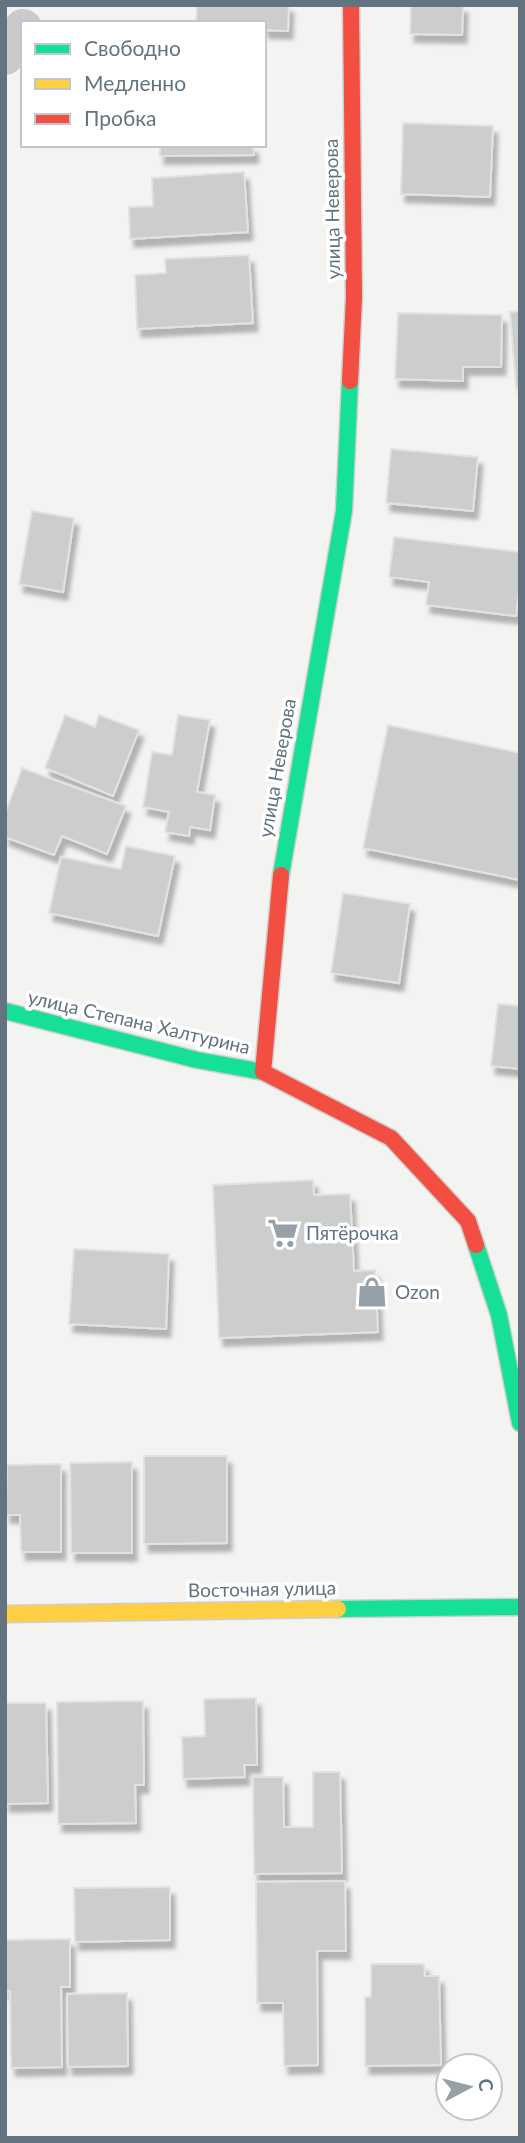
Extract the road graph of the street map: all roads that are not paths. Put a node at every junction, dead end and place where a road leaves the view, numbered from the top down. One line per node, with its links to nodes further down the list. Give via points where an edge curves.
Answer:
1 (42, 5): 3 (street)
2 (351, 5): 7 (street, улица Неверова, via 354,297 344,511 282,865)
3 (29, 21)
4 (21, 30): 5 (street)
5 (5, 56)
6 (5, 1012): 7 (street, улица Степана Халтурина)
7 (263, 1072): 8 (street, via 391,1138 468,1221 499,1315)
8 (520, 1423)
9 (520, 1607): 10 (street, Восточная улица)
10 (5, 1614)

